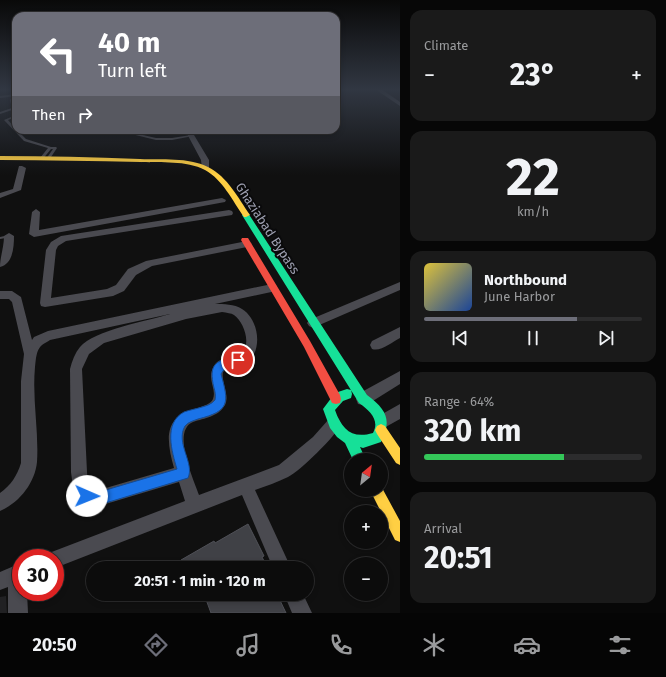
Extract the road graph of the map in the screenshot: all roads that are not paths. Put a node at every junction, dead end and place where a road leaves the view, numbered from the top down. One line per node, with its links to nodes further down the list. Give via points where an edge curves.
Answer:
1 (12, 118): 2 (lane, via 6,120)
2 (12, 126)
3 (19, 134): 7 (lane, via 25,140)
4 (135, 134): 5 (lane, via 156,139 172,139)
5 (187, 134)
6 (191, 134): 14 (street, via 205,160)
7 (51, 148): 9 (lane); 9 (lane, via 56,149)
8 (0, 158): 9 (highway, Ghaziabad Bypass)
9 (45, 159): 10 (highway, Ghaziabad Bypass)
10 (65, 159): 11 (highway, Ghaziabad Bypass); 12 (highway, via 57,168)
11 (88, 159): 13 (highway); 14 (highway, Ghaziabad Bypass, via 189,163)
12 (26, 168): 20 (street, via 17,190)
13 (83, 168)
14 (206, 168): 31 (highway, Ghaziabad Bypass, via 229,189)
15 (97, 169): 16 (highway)
16 (170, 171)
17 (193, 173): 18 (highway)
18 (205, 179)
19 (215, 191): 21 (highway, Ghaziabad Bypass)
20 (0, 196)
21 (222, 200): 22 (street, via 34,234); 23 (highway, Ghaziabad Bypass)
22 (36, 212)
23 (231, 216): 26 (street, via 64,238 54,244 51,250 46,304 108,294 120,288 132,272 149,263)
24 (241, 234): 26 (highway, Ghaziabad Bypass)
25 (4, 237): 27 (street, via 9,250)
26 (247, 244): 29 (highway, Ghaziabad Bypass)
27 (0, 264)
28 (400, 286): 31 (street)
29 (272, 288): 34 (street, via 48,336 38,341); 36 (highway, Ghaziabad Bypass, via 307,344)
30 (0, 295): 34 (street, via 16,297)
31 (313, 323): 37 (highway, Ghaziabad Bypass)
32 (397, 338): 33 (street)
33 (376, 345)
34 (30, 354): 47 (street, via 27,381 30,463 16,491)
35 (400, 377): 37 (street)
36 (336, 399): 37 (highway, via 344,394); 39 (highway, via 329,409)
37 (363, 399): 40 (highway, Ghaziabad Bypass, via 372,406)
38 (400, 411): 40 (street)
39 (334, 424): 41 (highway); 45 (street, via 288,468)
40 (382, 426): 41 (highway, via 377,438 364,442); 43 (highway, Ghaziabad Bypass)
41 (349, 439): 42 (highway)
42 (356, 453)
43 (400, 459)
44 (184, 473): 44 (street, via 176,435 180,423 186,417 208,411 220,402 221,394 216,374 219,368 248,354 251,346 252,338 247,320 231,309 215,309 184,315 106,337 82,351 78,361 76,369 79,472 81,487 87,496 99,498); 48 (street)
45 (246, 487): 48 (street); 51 (street)
46 (380, 497): 49 (highway)
47 (0, 503)
48 (195, 505): 50 (street)
49 (400, 535)
50 (64, 556)
51 (279, 561)
52 (12, 576): 53 (street)
53 (0, 581)
54 (18, 601): 56 (street)
55 (296, 601): 57 (street)
56 (18, 613)
57 (302, 613)

